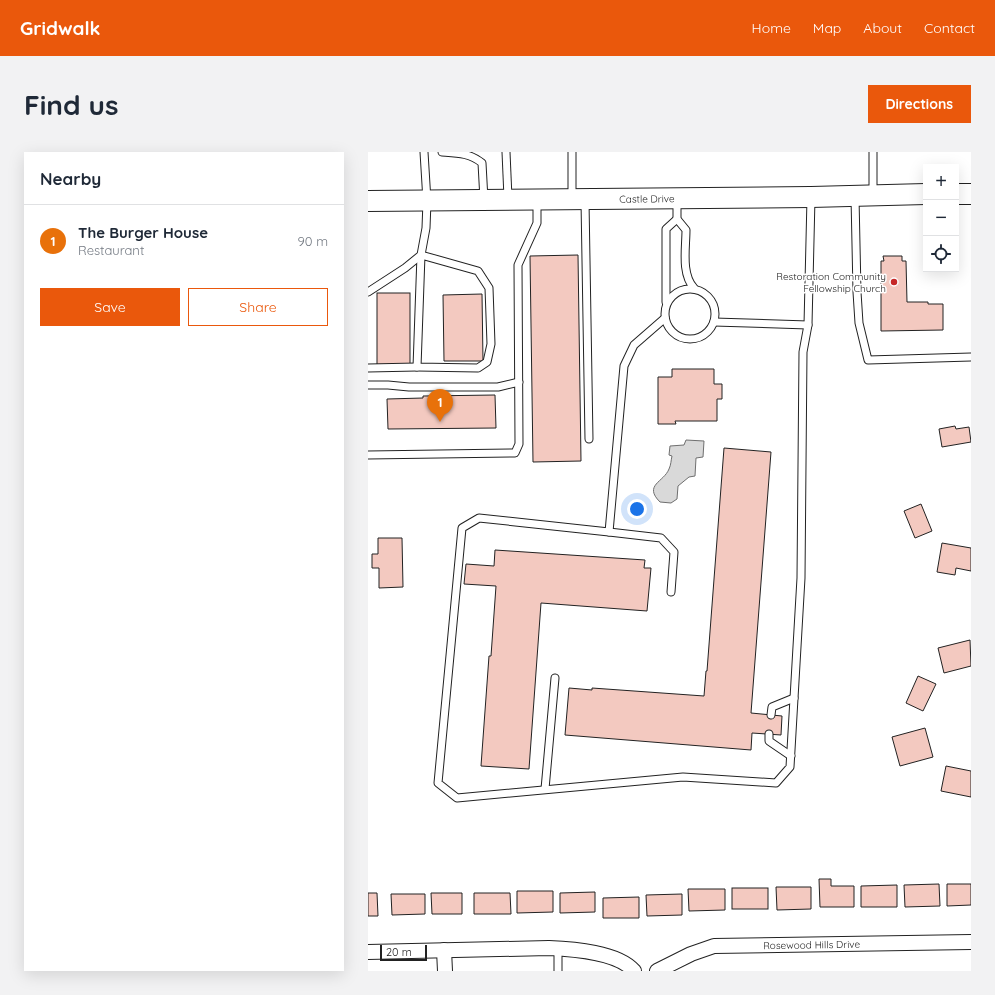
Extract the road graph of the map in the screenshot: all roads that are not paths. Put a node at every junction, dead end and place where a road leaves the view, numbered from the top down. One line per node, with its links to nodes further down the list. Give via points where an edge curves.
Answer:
1 (424, 152): 17 (lane)
2 (442, 152): 14 (lane, via 468,154 482,163)
3 (506, 152): 15 (lane)
4 (572, 152): 13 (lane)
5 (873, 152): 9 (lane)
6 (923, 194): 9 (main road, Castle Drive)
7 (959, 194): 8 (main road)
8 (971, 194)
9 (864, 195): 10 (main road, Castle Drive); 26 (lane, via 857,292 859,323 868,360)
10 (811, 197): 11 (main road, Castle Drive); 25 (lane)
11 (677, 198): 13 (main road, Castle Drive); 18 (lane)
12 (537, 199): 13 (main road, Castle Drive); 15 (main road, Castle Drive); 29 (lane, via 537,223 518,264)
13 (579, 199): 31 (lane)
14 (484, 200): 15 (main road, Castle Drive); 17 (main road, Castle Drive)
15 (508, 200)
16 (368, 201): 17 (main road, Castle Drive)
17 (427, 201): 19 (lane)
18 (677, 219): 20 (lane, via 686,230 686,275); 22 (lane, via 666,229)
19 (421, 255): 21 (lane); 27 (lane); 27 (lane, via 478,271 489,288 491,344 487,362 478,368)
20 (694, 288): 22 (lane, via 677,291); 24 (lane, via 709,297 714,305)
21 (368, 292)
22 (666, 304): 23 (lane)
23 (664, 318): 24 (lane, via 672,332 687,339 696,339 704,335); 33 (lane, via 634,345 624,366)
24 (714, 322): 25 (lane)
25 (808, 325): 36 (lane, via 802,352 801,578)
26 (971, 357)
27 (417, 367): 28 (lane)
28 (368, 368)
29 (519, 382): 30 (lane, via 498,387); 32 (lane, via 519,444 515,453)
30 (368, 385)
31 (589, 439)
32 (368, 455)
33 (609, 532): 34 (lane, via 661,538 674,552); 40 (lane, via 479,518 462,528 438,783 457,798)
34 (671, 592)
35 (556, 678): 40 (lane)
36 (794, 698): 37 (lane, via 772,707); 39 (lane)
37 (771, 715)
38 (769, 734): 39 (lane, via 769,741)
39 (791, 756): 40 (lane, via 790,767 776,783 683,777)
40 (544, 789)
41 (971, 942): 48 (street, Rosewood Hills Drive, via 714,946)
42 (558, 949): 43 (street); 46 (lane); 47 (street, via 578,950 613,958 630,966)
43 (444, 950): 44 (street); 45 (street)
44 (368, 952)
45 (445, 971)
46 (558, 971)
47 (634, 971)
48 (657, 971)

